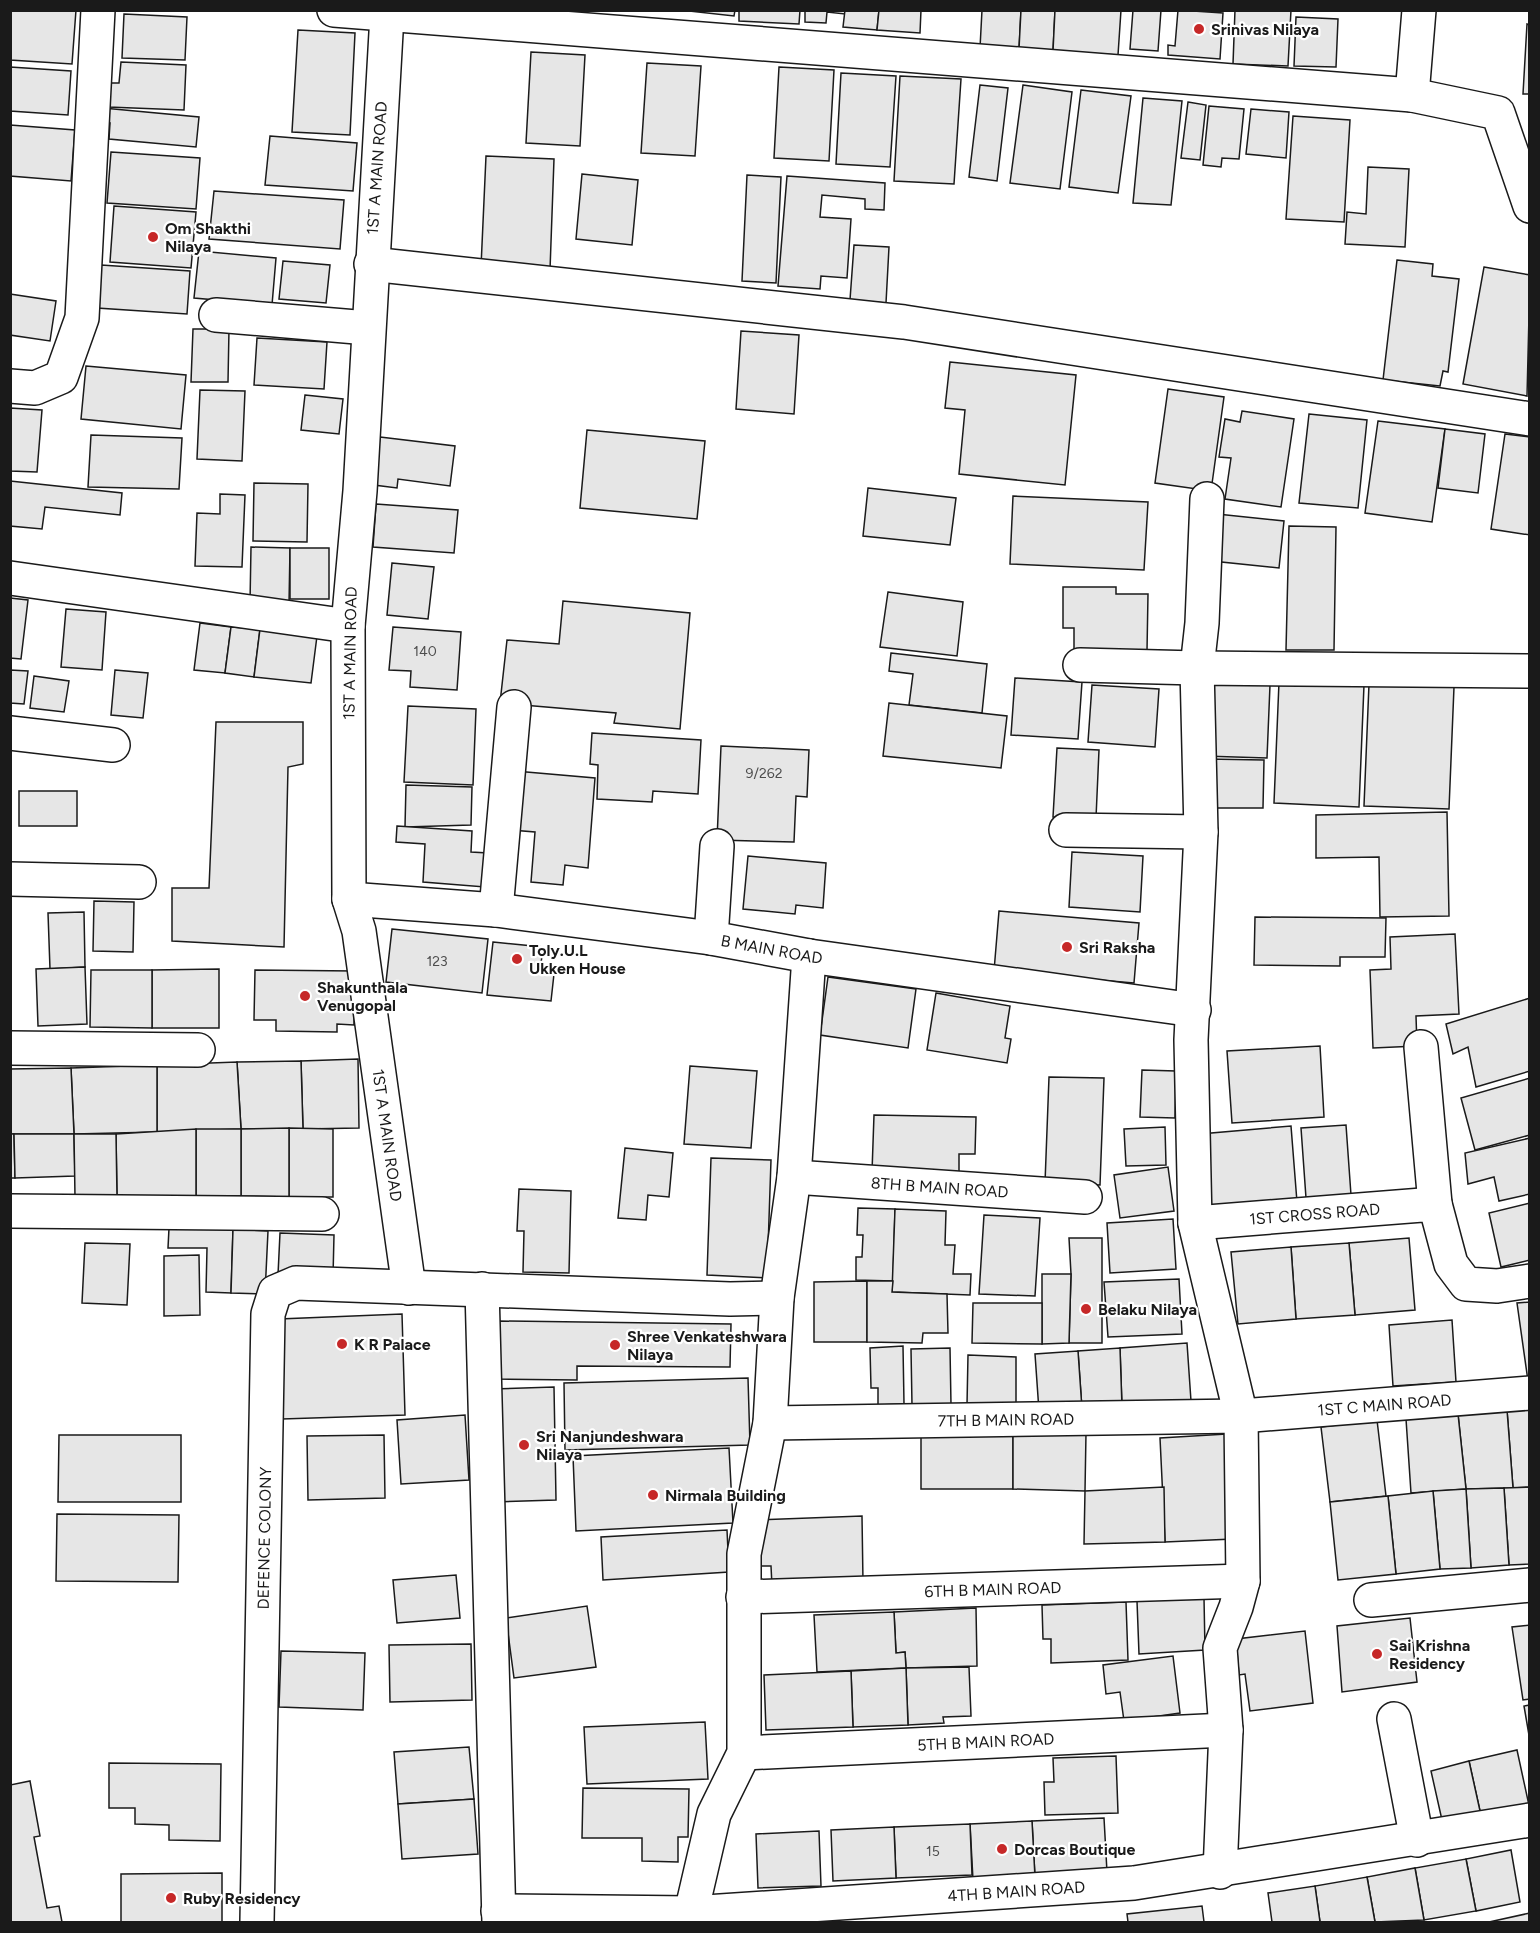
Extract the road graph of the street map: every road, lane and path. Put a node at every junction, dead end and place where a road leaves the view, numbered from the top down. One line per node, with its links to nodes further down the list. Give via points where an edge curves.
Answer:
1 (98, 10): 11 (street, via 82,318 61,377 35,388)
2 (334, 10): 4 (street)
3 (1419, 10): 6 (street)
4 (387, 15): 5 (street); 8 (street, 1ST A MAIN ROAD)
5 (485, 16): 6 (street)
6 (1412, 95): 7 (street, via 1498,112)
7 (1530, 206)
8 (371, 264): 10 (street, 1ST A MAIN ROAD); 12 (street, via 904,322)
9 (216, 315): 10 (street)
10 (368, 328): 15 (street, 1ST A MAIN ROAD)
11 (10, 386)
12 (1530, 419)
13 (1207, 499): 17 (street)
14 (10, 578): 15 (street)
15 (348, 626): 27 (street, 1ST A MAIN ROAD)
16 (1080, 665): 17 (street)
17 (1197, 668): 18 (street); 23 (street)
18 (1530, 671)
19 (514, 707): 28 (street)
20 (10, 733): 21 (street)
21 (113, 745)
22 (1066, 830): 23 (street)
23 (1201, 831): 31 (street)
24 (717, 846): 29 (street)
25 (10, 879): 26 (street)
26 (139, 882)
27 (350, 899): 28 (street, B MAIN ROAD); 42 (street, 1ST A MAIN ROAD, via 359,931)
28 (496, 910): 29 (street, B MAIN ROAD)
29 (711, 938): 30 (street, B MAIN ROAD)
30 (809, 956): 31 (street, B MAIN ROAD); 35 (street)
31 (1194, 1010): 40 (street, via 1191,1040)
32 (1421, 1047): 37 (street)
33 (10, 1048): 34 (street)
34 (198, 1050)
35 (794, 1177): 36 (street, 8TH B MAIN ROAD); 44 (street)
36 (1085, 1197)
37 (1435, 1204): 40 (street, 1ST CROSS ROAD); 41 (street, via 1451,1264 1466,1284 1497,1286)
38 (10, 1211): 39 (street)
39 (322, 1214)
40 (1195, 1223): 46 (street)
41 (1530, 1281)
42 (409, 1288): 43 (street, DEFENCE COLONY); 60 (street, DEFENCE COLONY, via 296,1283 275,1292 268,1314)
43 (482, 1289): 44 (street, DEFENCE COLONY); 58 (street)
44 (777, 1298): 47 (street)
45 (1530, 1393): 46 (street, 1ST C MAIN ROAD)
46 (1241, 1416): 47 (street, 7TH B MAIN ROAD); 48 (street)
47 (770, 1423): 50 (street, via 744,1554)
48 (1243, 1581): 50 (street, 6TH B MAIN ROAD); 53 (street, via 1220,1648)
49 (1530, 1585): 51 (street)
50 (743, 1597): 54 (street)
51 (1371, 1600)
52 (1394, 1719): 56 (street)
53 (1226, 1730): 54 (street, 5TH B MAIN ROAD); 57 (street)
54 (744, 1753): 59 (street, via 714,1814)
55 (1530, 1820): 56 (street, 4TH B MAIN ROAD)
56 (1417, 1840): 57 (street, 4TH B MAIN ROAD)
57 (1220, 1872): 59 (street, 4TH B MAIN ROAD, via 1134,1883)
58 (499, 1917): 59 (street, 4TH B MAIN ROAD)
59 (691, 1918)
60 (256, 1923)

